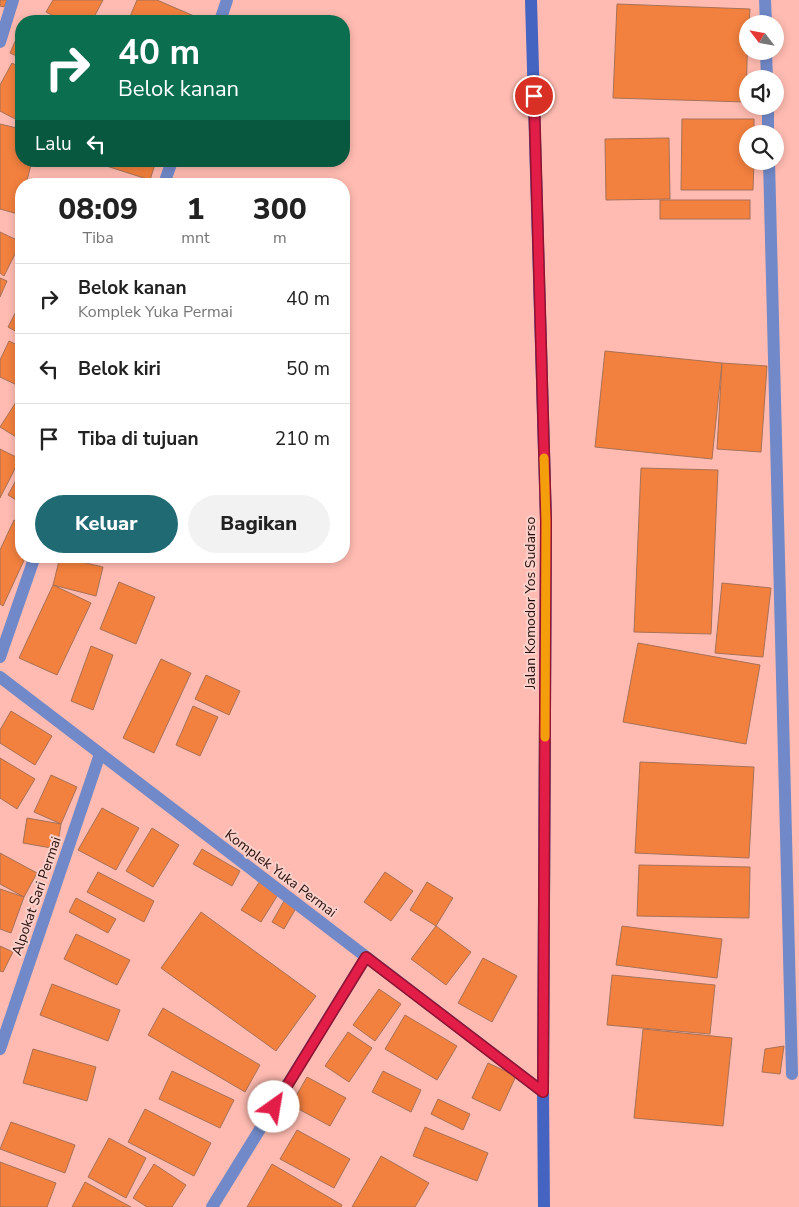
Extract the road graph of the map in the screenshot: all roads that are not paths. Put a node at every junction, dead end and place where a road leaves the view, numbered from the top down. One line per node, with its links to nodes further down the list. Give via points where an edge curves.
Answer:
1 (14, 0): 7 (street)
2 (227, 0): 5 (street)
3 (531, 0): 16 (street, Jalan Komodor Yos Sudarso, via 546,521)
4 (765, 0): 6 (street)
5 (222, 15)
6 (766, 15)
7 (0, 42)
8 (769, 170): 15 (street)
9 (33, 563): 10 (street)
10 (0, 657)
11 (0, 677): 12 (street, Komplek Yuka Permai)
12 (100, 754): 13 (street, Komplek Yuka Permai); 14 (street, Alpokat Sari Permai)
13 (366, 957): 16 (street, Komplek Yuka Permai); 17 (street)
14 (0, 1049)
15 (792, 1074)
16 (543, 1092): 18 (street, Jalan Komodor Yos Sudarso)
17 (212, 1207)
18 (544, 1207)

